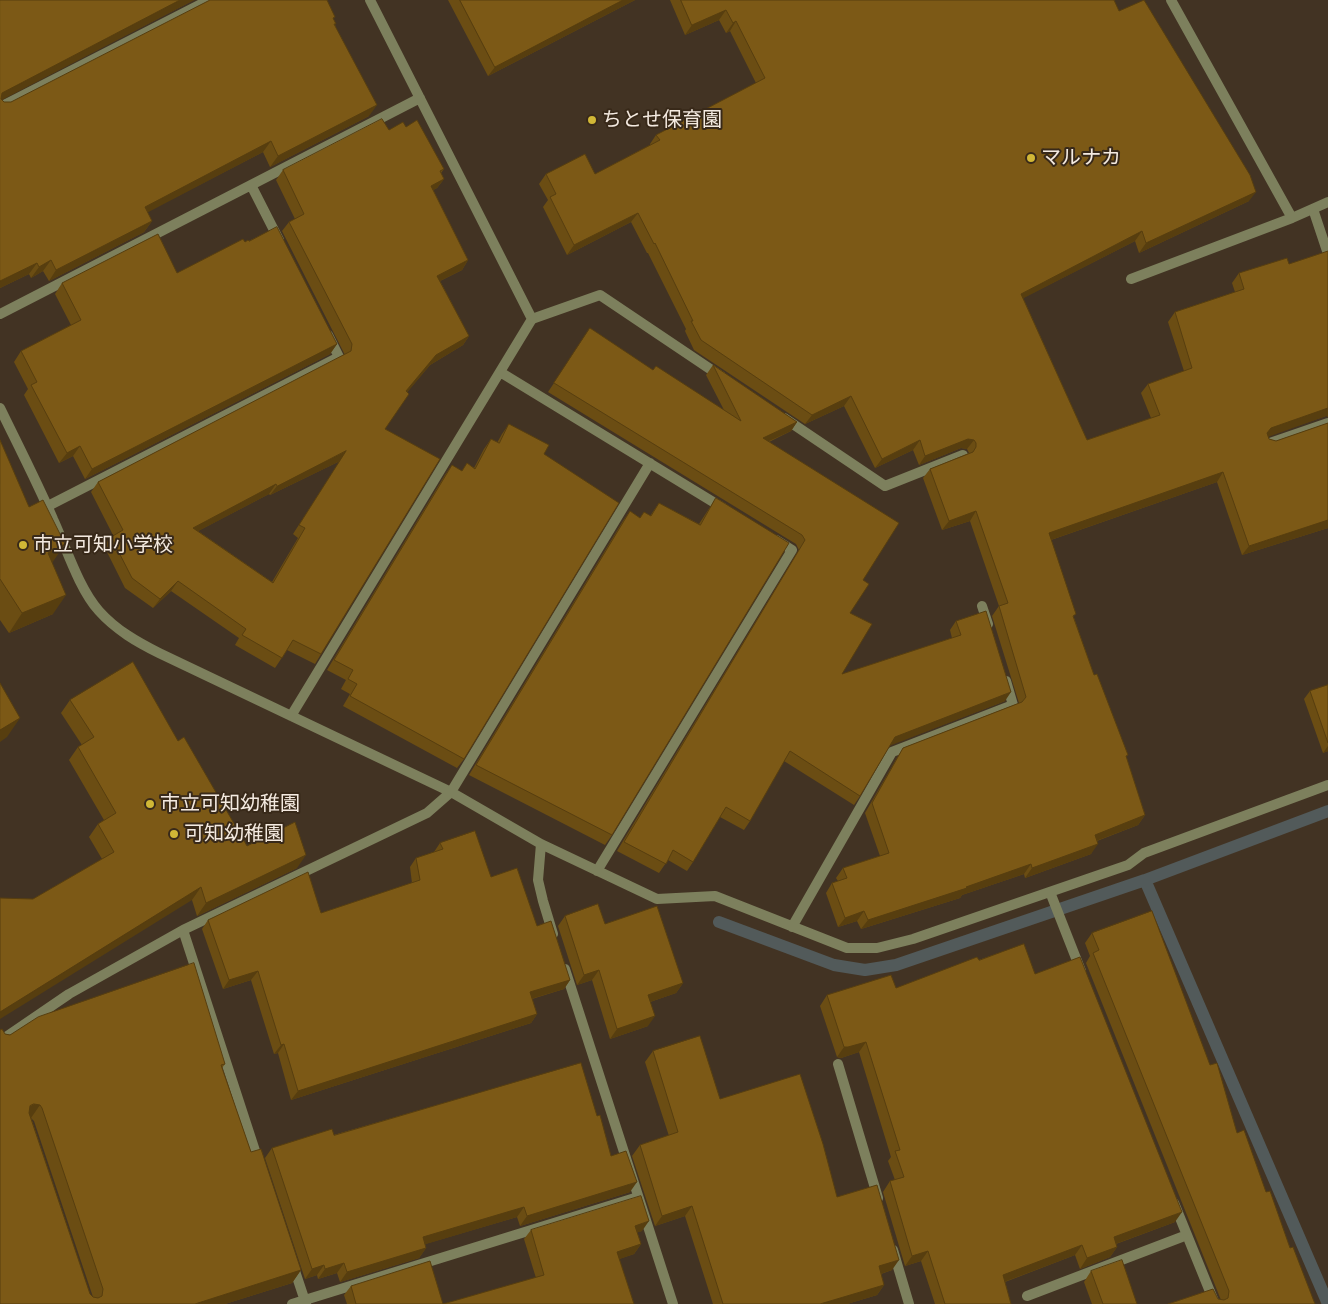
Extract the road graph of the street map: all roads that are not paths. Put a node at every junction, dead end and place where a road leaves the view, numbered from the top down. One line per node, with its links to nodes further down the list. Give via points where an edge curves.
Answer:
1 (209, 0): 5 (street)
2 (370, 0): 4 (street)
3 (1170, 0): 9 (street)
4 (420, 98): 6 (street); 14 (street)
5 (0, 108)
6 (251, 185): 10 (street); 13 (street)
7 (1328, 202): 8 (street)
8 (1314, 209): 9 (street); 11 (street)
9 (1292, 218): 12 (street)
10 (282, 245)
11 (1328, 254)
12 (1131, 278)
13 (0, 314)
14 (532, 319): 16 (street); 17 (street, via 600,295)
15 (322, 323): 24 (street, via 339,357)
16 (500, 372): 23 (street); 30 (street)
17 (730, 382)
18 (0, 408): 24 (street)
19 (779, 415): 22 (street, via 885,486)
20 (1328, 423): 21 (street)
21 (1267, 444)
22 (963, 455)
23 (650, 463): 25 (street); 32 (street)
24 (48, 506): 30 (street, via 86,593 114,626 159,653)
25 (734, 514)
26 (767, 534): 34 (street, via 792,550)
27 (982, 606): 28 (street)
28 (990, 633)
29 (1002, 669): 36 (street, via 1013,705 892,752)
30 (291, 716): 32 (street)
31 (1328, 785): 35 (street, via 1144,854 1128,865)
32 (451, 792): 33 (street); 37 (street, via 427,813)
33 (541, 844): 34 (street); 43 (street, via 538,880 543,901)
34 (598, 871): 36 (street, via 657,899 715,896)
35 (1051, 895): 36 (street, via 913,940 877,948 847,948); 38 (street)
36 (792, 927)
37 (183, 930): 39 (street, via 69,994); 41 (street)
38 (1085, 980)
39 (0, 1041)
40 (838, 1064): 44 (street)
41 (264, 1176)
42 (1169, 1189): 45 (street)
43 (638, 1196): 49 (street); 51 (street)
44 (882, 1212)
45 (1187, 1235): 48 (street); 53 (street)
46 (890, 1239): 52 (street)
47 (289, 1252): 49 (street)
48 (1028, 1296)
49 (305, 1302): 50 (street)
50 (292, 1304)
51 (673, 1304)
52 (909, 1304)
53 (1215, 1304)

